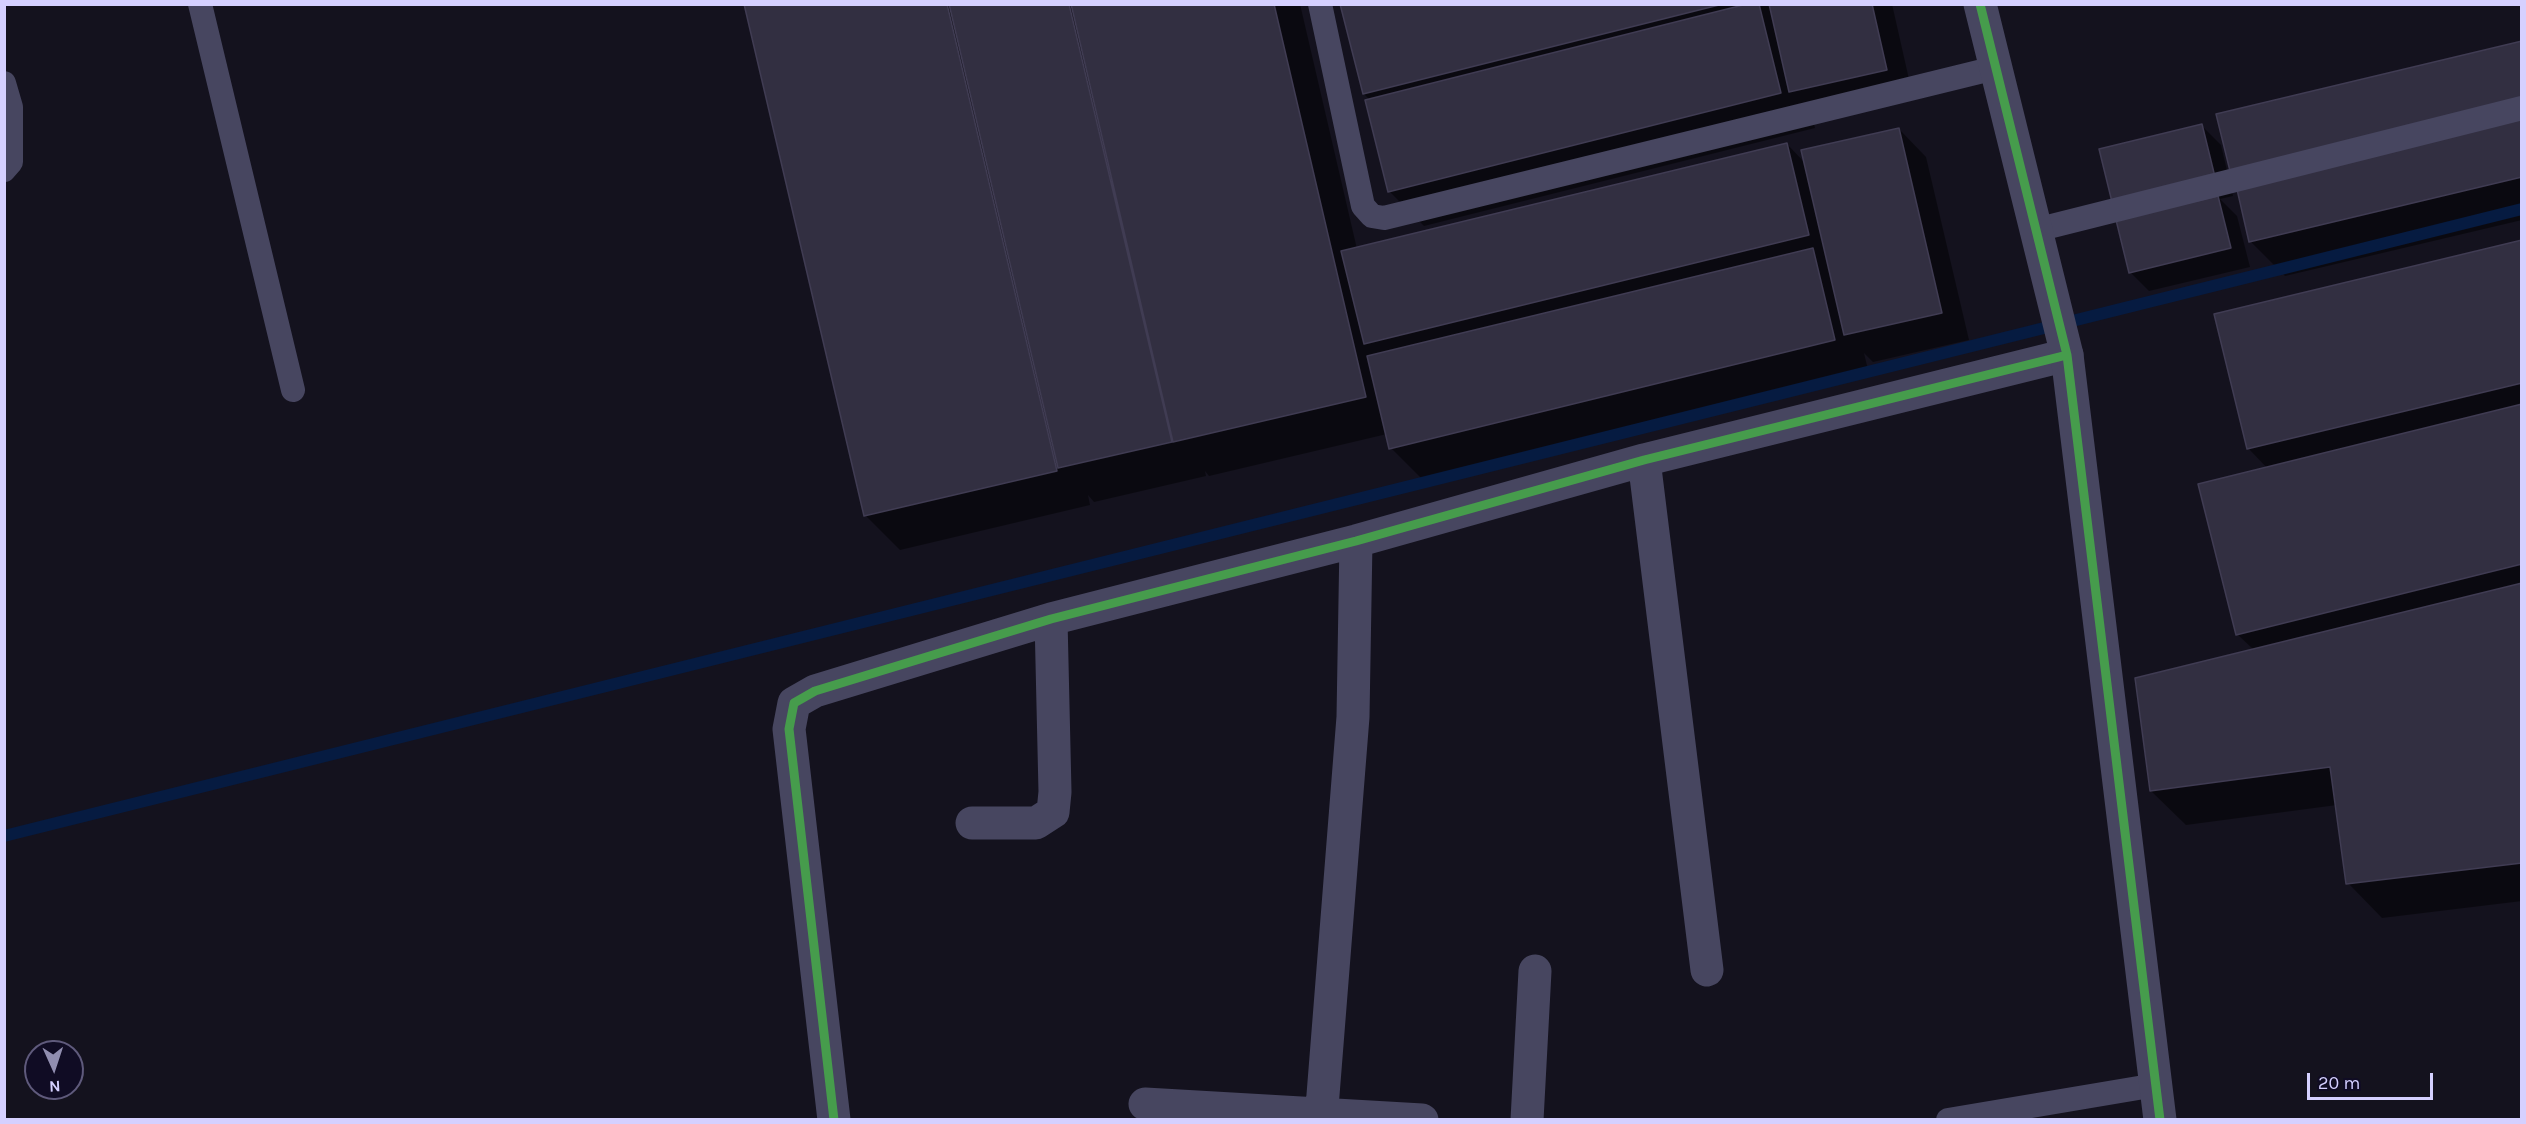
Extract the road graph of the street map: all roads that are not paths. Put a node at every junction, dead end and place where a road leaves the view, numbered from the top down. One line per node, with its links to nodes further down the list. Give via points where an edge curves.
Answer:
1 (200, 4): 10 (lane)
2 (1320, 4): 4 (lane, via 1363,206 1372,216 1384,218)
3 (1980, 4): 4 (street)
4 (1995, 68): 8 (street)
5 (4, 83): 7 (lane, via 11,107 11,162)
6 (2522, 108): 8 (lane)
7 (4, 170)
8 (2036, 230): 9 (street)
9 (2066, 349): 11 (street); 17 (street)
10 (293, 390)
11 (1644, 460): 12 (street); 15 (street)
12 (1356, 541): 13 (street); 19 (street, via 1353,717)
13 (1051, 619): 14 (street, via 1053,812 1036,823); 20 (street, via 815,691 794,703 789,729)
14 (972, 823)
15 (1707, 970)
16 (1534, 971): 22 (street)
17 (2156, 1085): 23 (lane); 24 (street)
18 (1146, 1104): 19 (street)
19 (1321, 1116): 21 (street)
20 (834, 1119)
21 (1422, 1119)
22 (1527, 1119)
23 (1948, 1119)
24 (2160, 1119)

